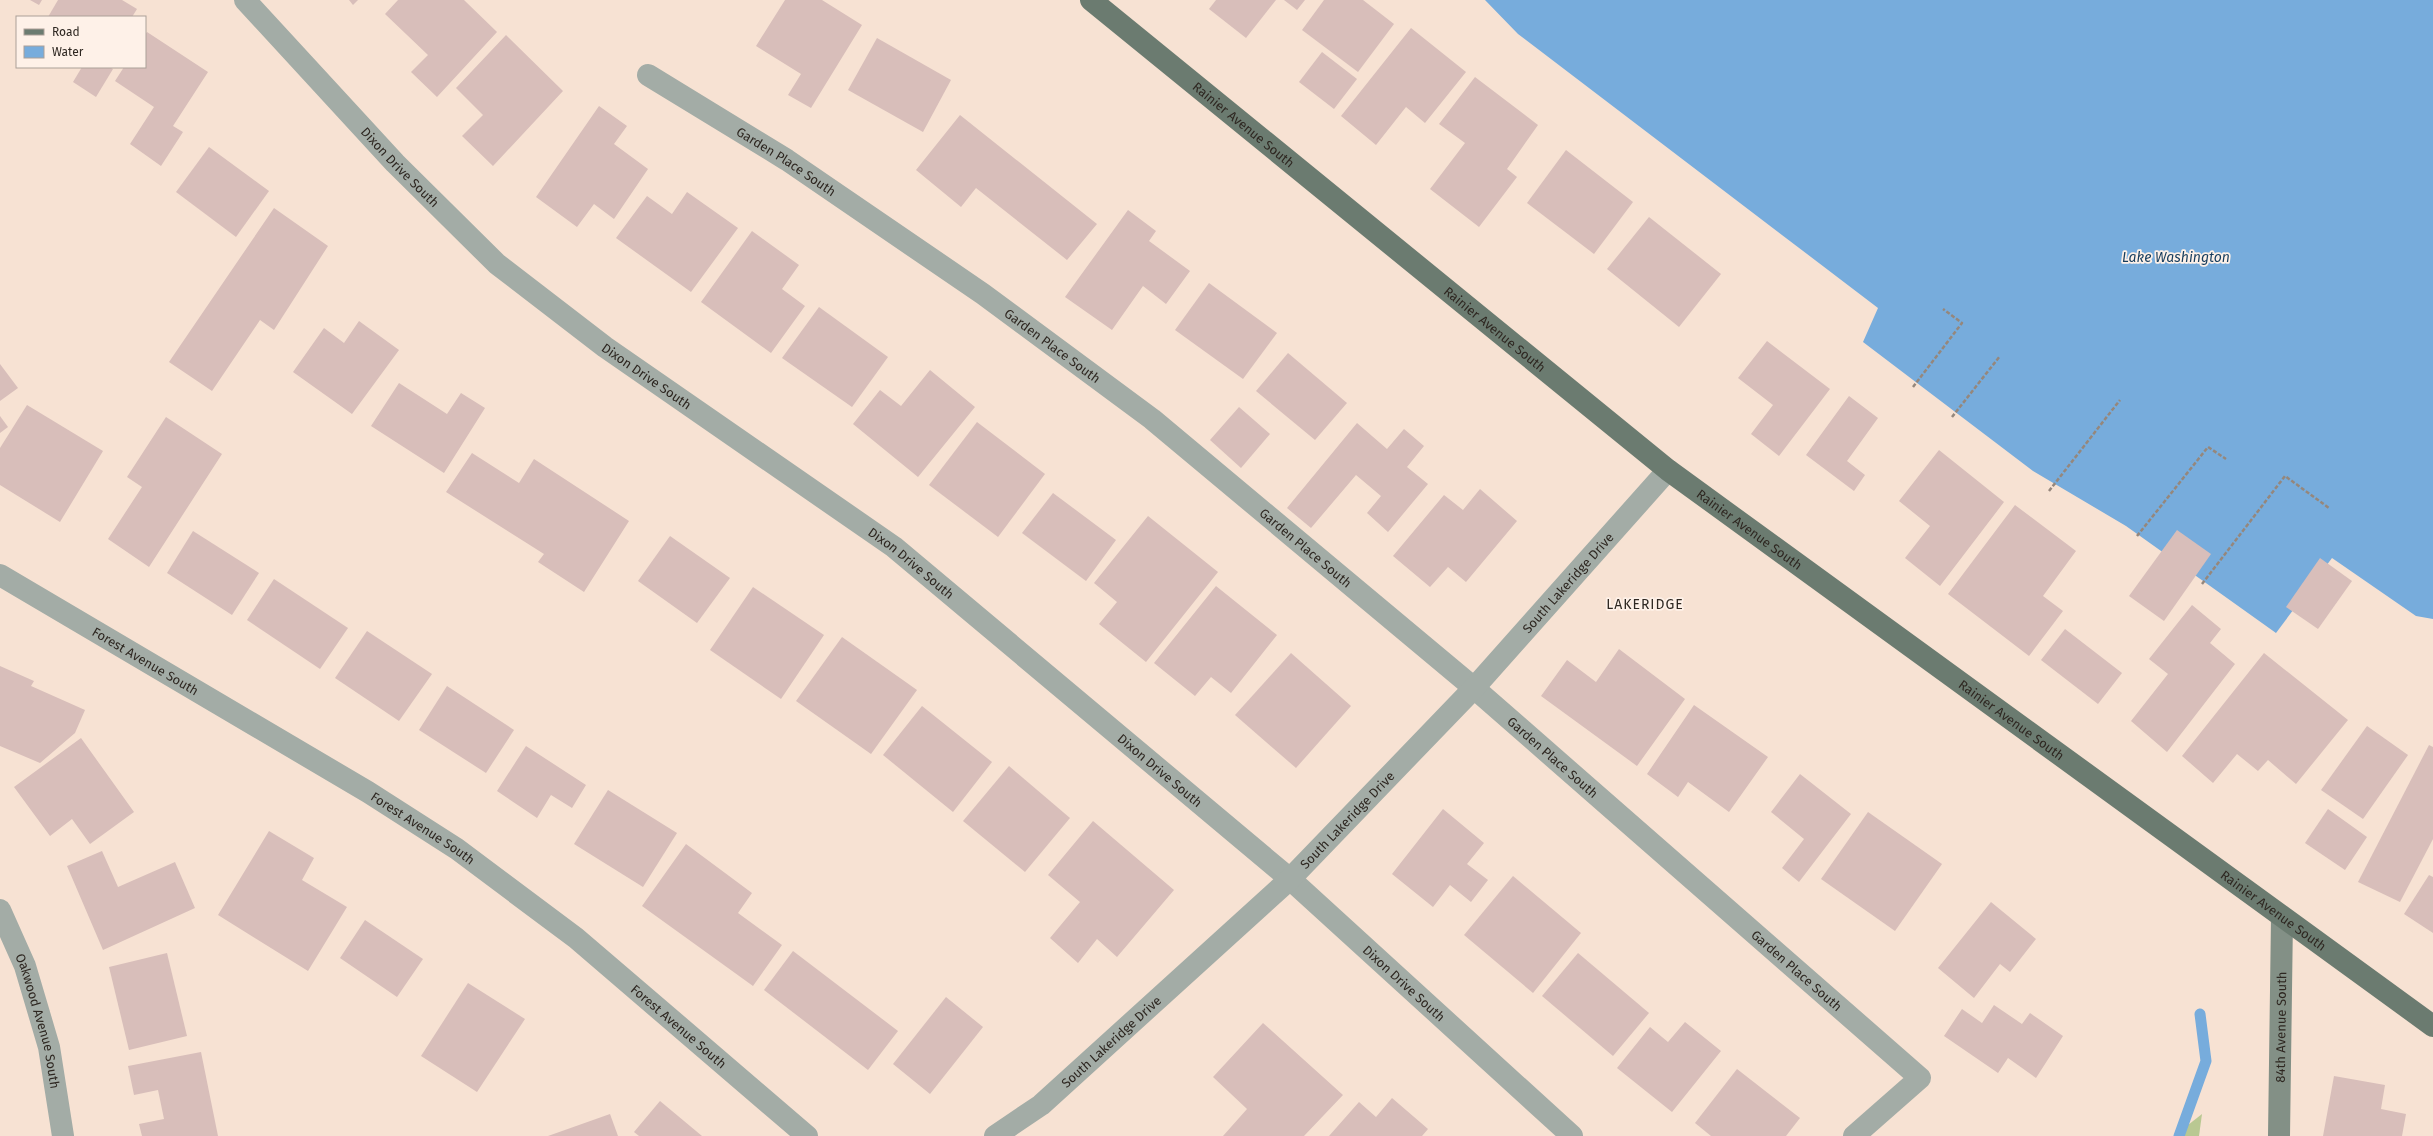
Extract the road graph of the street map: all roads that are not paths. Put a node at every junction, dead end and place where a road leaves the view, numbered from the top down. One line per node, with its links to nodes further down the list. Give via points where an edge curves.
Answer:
1 (245, 0): 7 (street, Dixon Drive South, via 394,163 497,264 606,347 894,546)
2 (1091, 0): 4 (main road, Rainier Avenue South)
3 (648, 75): 6 (street, Garden Place South, via 787,160 983,294 1139,409)
4 (1668, 470): 6 (street, South Lakeridge Drive); 9 (main road, Rainier Avenue South)
5 (0, 575): 12 (street, Forest Avenue South, via 368,792 457,849 576,938)
6 (1474, 688): 7 (street, South Lakeridge Drive); 15 (street, Garden Place South, via 1920,1078)
7 (1290, 879): 13 (street, South Lakeridge Drive, via 1042,1105); 14 (street, Dixon Drive South)
8 (0, 910): 11 (street, Oakwood Avenue South, via 25,966 49,1047)
9 (2282, 918): 10 (main road, Rainier Avenue South); 16 (street, 84th Avenue South)
10 (2433, 1026)
11 (63, 1136)
12 (807, 1136)
13 (995, 1136)
14 (1572, 1136)
15 (1854, 1136)
16 (2279, 1136)

